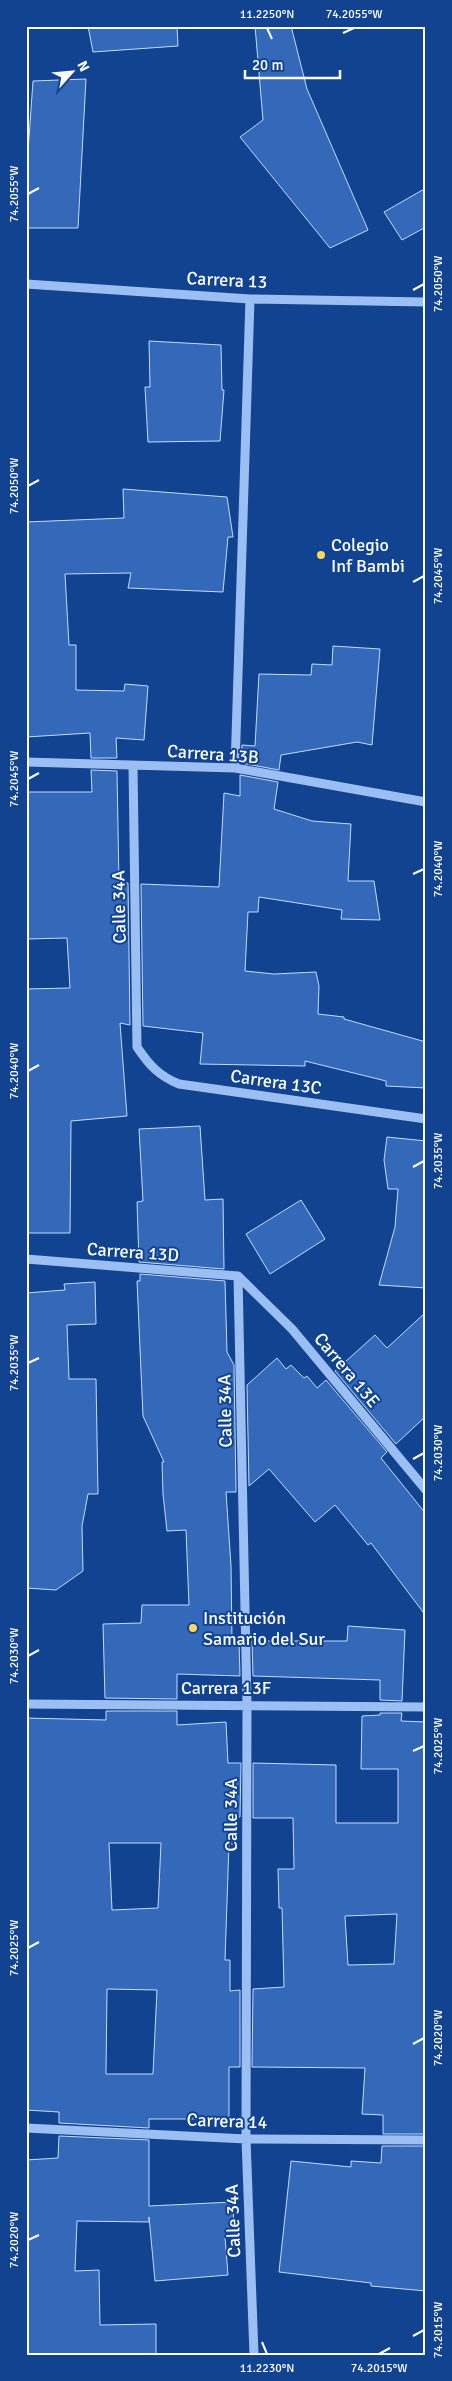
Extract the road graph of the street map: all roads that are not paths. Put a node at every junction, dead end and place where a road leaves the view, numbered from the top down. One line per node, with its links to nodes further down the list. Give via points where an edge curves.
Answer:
1 (26, 284): 2 (street, Carrera 13)
2 (250, 299): 3 (street, Carrera 13); 6 (street)
3 (426, 302)
4 (26, 762): 5 (street, Carrera 13B)
5 (133, 766): 6 (street, Carrera 13B); 8 (street, Calle 34A)
6 (235, 768): 7 (street, Carrera 13B)
7 (426, 802)
8 (137, 1047): 9 (street, Carrera 13C, via 146,1062 161,1076 179,1084)
9 (426, 1119)
10 (26, 1260): 11 (street, Carrera 13D)
11 (238, 1276): 12 (street, Carrera 13E, via 292,1329); 14 (street, Calle 34A)
12 (426, 1490)
13 (26, 1704): 14 (street, Carrera 13F)
14 (248, 1704): 15 (street, Carrera 13F); 17 (street, Calle 34A)
15 (426, 1707)
16 (26, 2128): 17 (street, Carrera 14)
17 (246, 2139): 18 (street, Carrera 14); 19 (street, Calle 34A)
18 (426, 2140)
19 (254, 2355)

